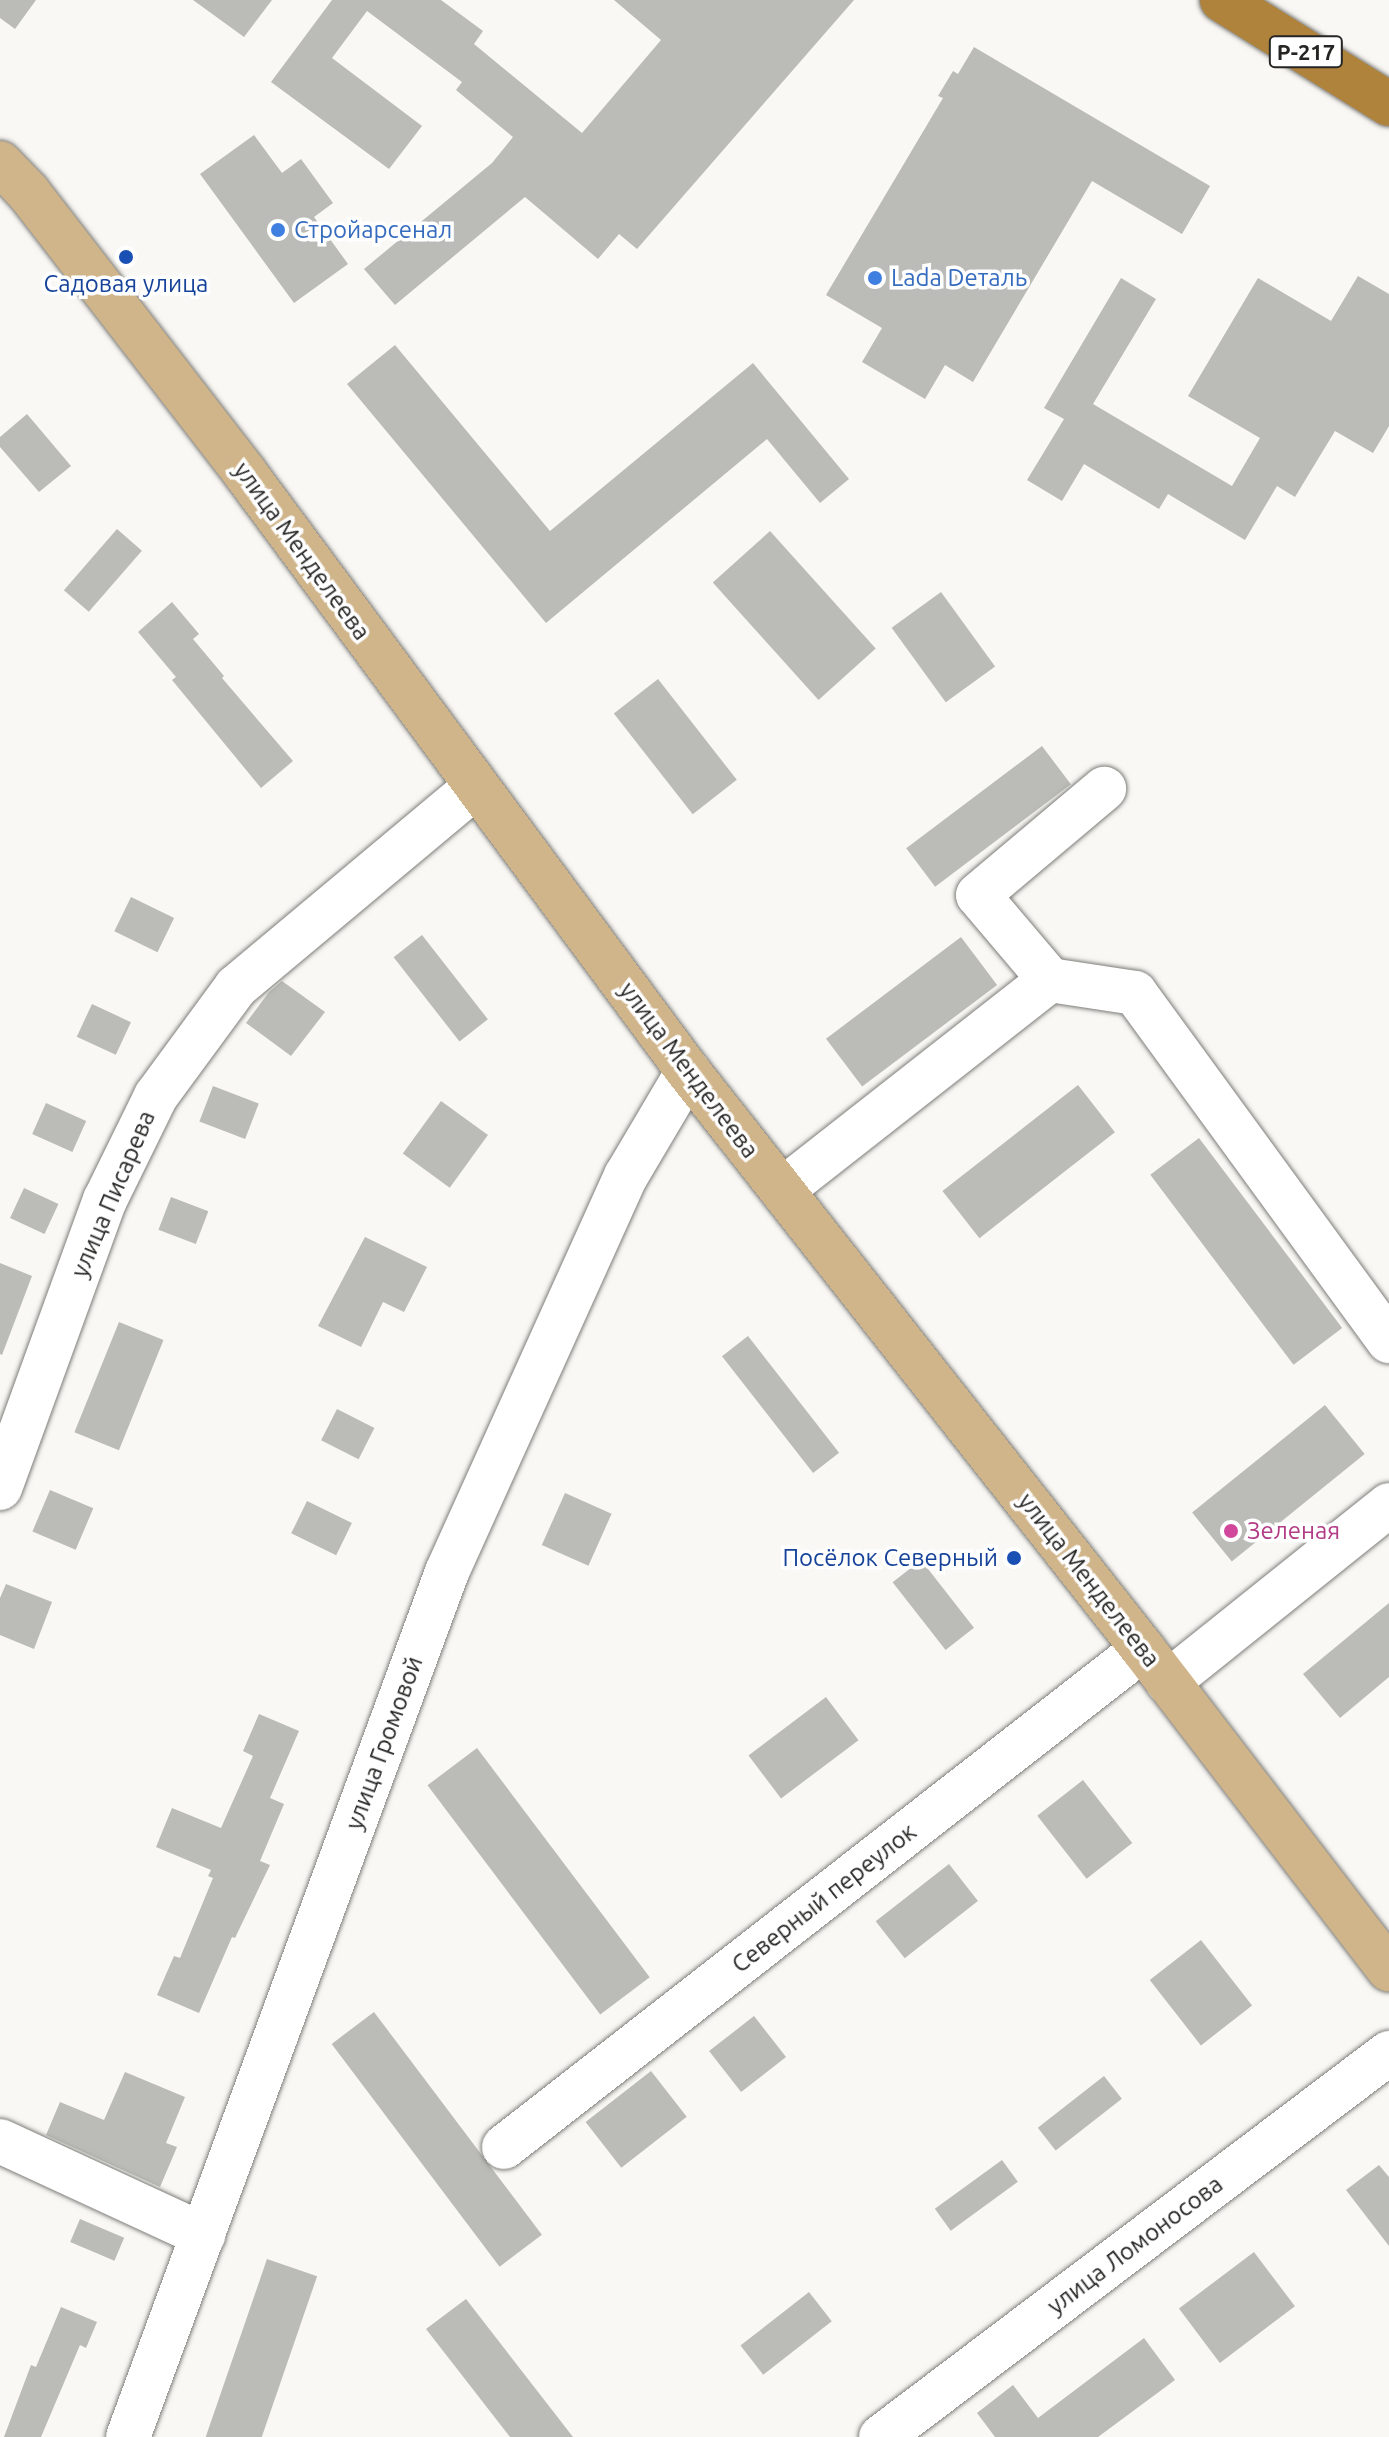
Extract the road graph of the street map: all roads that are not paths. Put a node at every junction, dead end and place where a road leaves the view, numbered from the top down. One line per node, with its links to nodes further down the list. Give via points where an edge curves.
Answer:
1 (1222, 0): 2 (highway, Р-217)
2 (1389, 104)
3 (0, 163): 4 (main road, улица Менделеева, via 245,473)
4 (476, 786): 7 (main road, улица Менделеева); 10 (street, улица Писарева, via 236,987 156,1096 105,1200)
5 (1104, 789): 6 (street, via 978,895)
6 (1050, 980): 8 (street); 9 (street, via 1135,993)
7 (688, 1071): 8 (main road, улица Менделеева); 17 (street, улица Громовой, via 626,1176 447,1572)
8 (782, 1190): 12 (main road, улица Менделеева)
9 (1389, 1341)
10 (0, 1488)
11 (1389, 1505): 12 (street, Северный переулок)
12 (1156, 1665): 13 (main road, улица Менделеева); 16 (street, Северный переулок)
13 (1389, 1970)
14 (1389, 2053): 19 (street, улица Ломоносова)
15 (0, 2141): 17 (street)
16 (504, 2147)
17 (203, 2235): 18 (street, улица Громовой)
18 (128, 2437)
19 (881, 2437)

